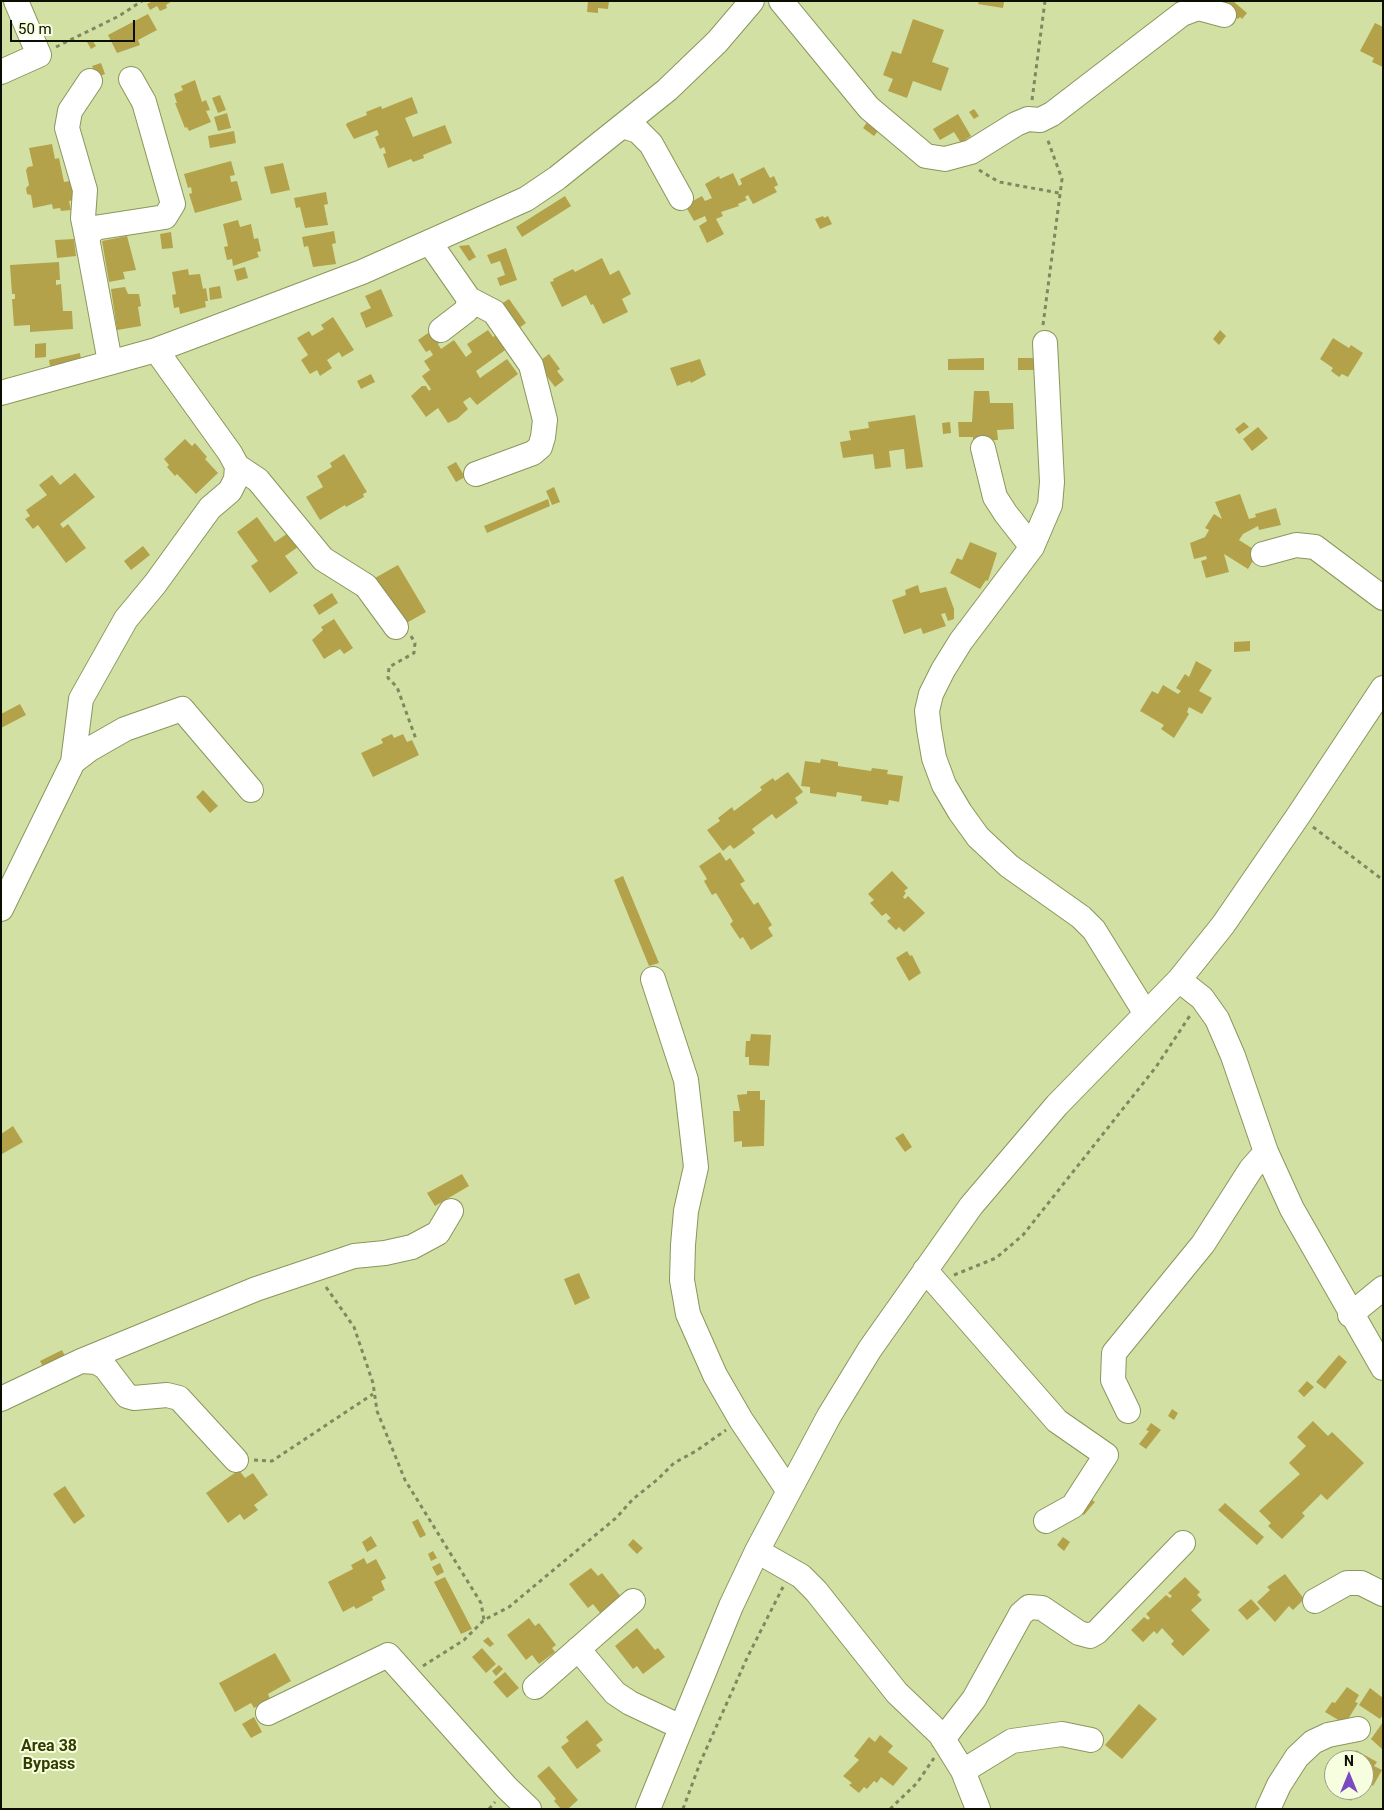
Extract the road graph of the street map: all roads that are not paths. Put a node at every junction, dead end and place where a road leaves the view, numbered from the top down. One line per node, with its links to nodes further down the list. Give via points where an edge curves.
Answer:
1 (16, 1): 5 (street, via 39,54)
2 (752, 1): 8 (street, via 717,42)
3 (781, 1): 4 (street, via 869,108 926,156 945,159 971,152 1016,124 1028,119 1040,120 1052,114 1182,14 1198,8)
4 (1224, 14)
5 (1, 72)
6 (132, 79): 10 (street, via 144,102 173,204 165,217 94,228)
7 (90, 81): 10 (street, via 70,110 67,128 86,190 83,218)
8 (624, 126): 9 (street, via 638,132 651,144); 11 (street, via 526,199)
9 (681, 198)
10 (87, 238): 16 (street)
11 (430, 244): 12 (street); 15 (street)
12 (469, 300): 13 (street, via 467,310); 20 (street, via 494,312 531,365 545,420 544,437 533,453)
13 (441, 330)
14 (1045, 343): 21 (street, via 1052,482 1050,505)
15 (156, 350): 16 (street); 19 (street)
16 (110, 362): 17 (street)
17 (1, 393)
18 (983, 448): 21 (street, via 995,497)
19 (236, 466): 24 (street, via 258,480 323,559 366,586); 26 (street, via 236,479 230,491 210,508 126,619 81,699)
20 (476, 474)
21 (1032, 547): 31 (street, via 961,641 931,694 927,711 934,758 944,785 978,837 1009,866 1081,917 1094,930)
22 (1263, 554): 23 (street, via 1296,545 1315,547)
23 (1383, 598)
24 (396, 627)
25 (1383, 688): 30 (street, via 1223,925)
26 (73, 762): 27 (street, via 125,729 182,709); 28 (street)
27 (251, 790)
28 (1, 909)
29 (653, 979): 42 (street, via 686,1080 696,1167 686,1211 683,1245 682,1280 688,1314 715,1375)
30 (1179, 980): 31 (street); 32 (street, via 1202,998 1218,1019)
31 (1146, 1014): 34 (street, via 1078,1082 970,1206)
32 (1266, 1152): 36 (street, via 1292,1209); 40 (street, via 1251,1169 1203,1244 1114,1353 1113,1380)
33 (451, 1210): 37 (street, via 438,1233 412,1247 354,1256 256,1289)
34 (931, 1276): 42 (street, via 846,1388); 43 (street, via 1057,1421 1106,1455 1073,1506)
35 (1383, 1288): 36 (street)
36 (1350, 1314): 38 (street)
37 (81, 1361): 39 (street); 41 (street, via 96,1362 105,1367 127,1396 167,1395 179,1398)
38 (1383, 1368)
39 (1, 1399)
40 (1128, 1411)
41 (236, 1460)
42 (788, 1490): 45 (street)
43 (1046, 1521)
44 (1183, 1543): 54 (street, via 1090,1636 1078,1632 1042,1608 1029,1608 1021,1614 974,1699)
45 (757, 1552): 52 (street); 54 (street, via 791,1570 816,1591 897,1693)
46 (1383, 1594): 48 (street, via 1361,1583 1347,1583)
47 (633, 1601): 49 (street)
48 (1315, 1601)
49 (578, 1648): 50 (street); 52 (street, via 615,1693)
50 (535, 1687)
51 (268, 1713): 57 (street, via 388,1655)
52 (680, 1727): 58 (street)
53 (1358, 1728): 60 (street, via 1312,1742 1297,1757)
54 (941, 1737): 56 (street)
55 (1091, 1740): 56 (street, via 1062,1734 1012,1741)
56 (963, 1771): 59 (street)
57 (529, 1809)
58 (648, 1809)
59 (978, 1809)
60 (1268, 1809)

